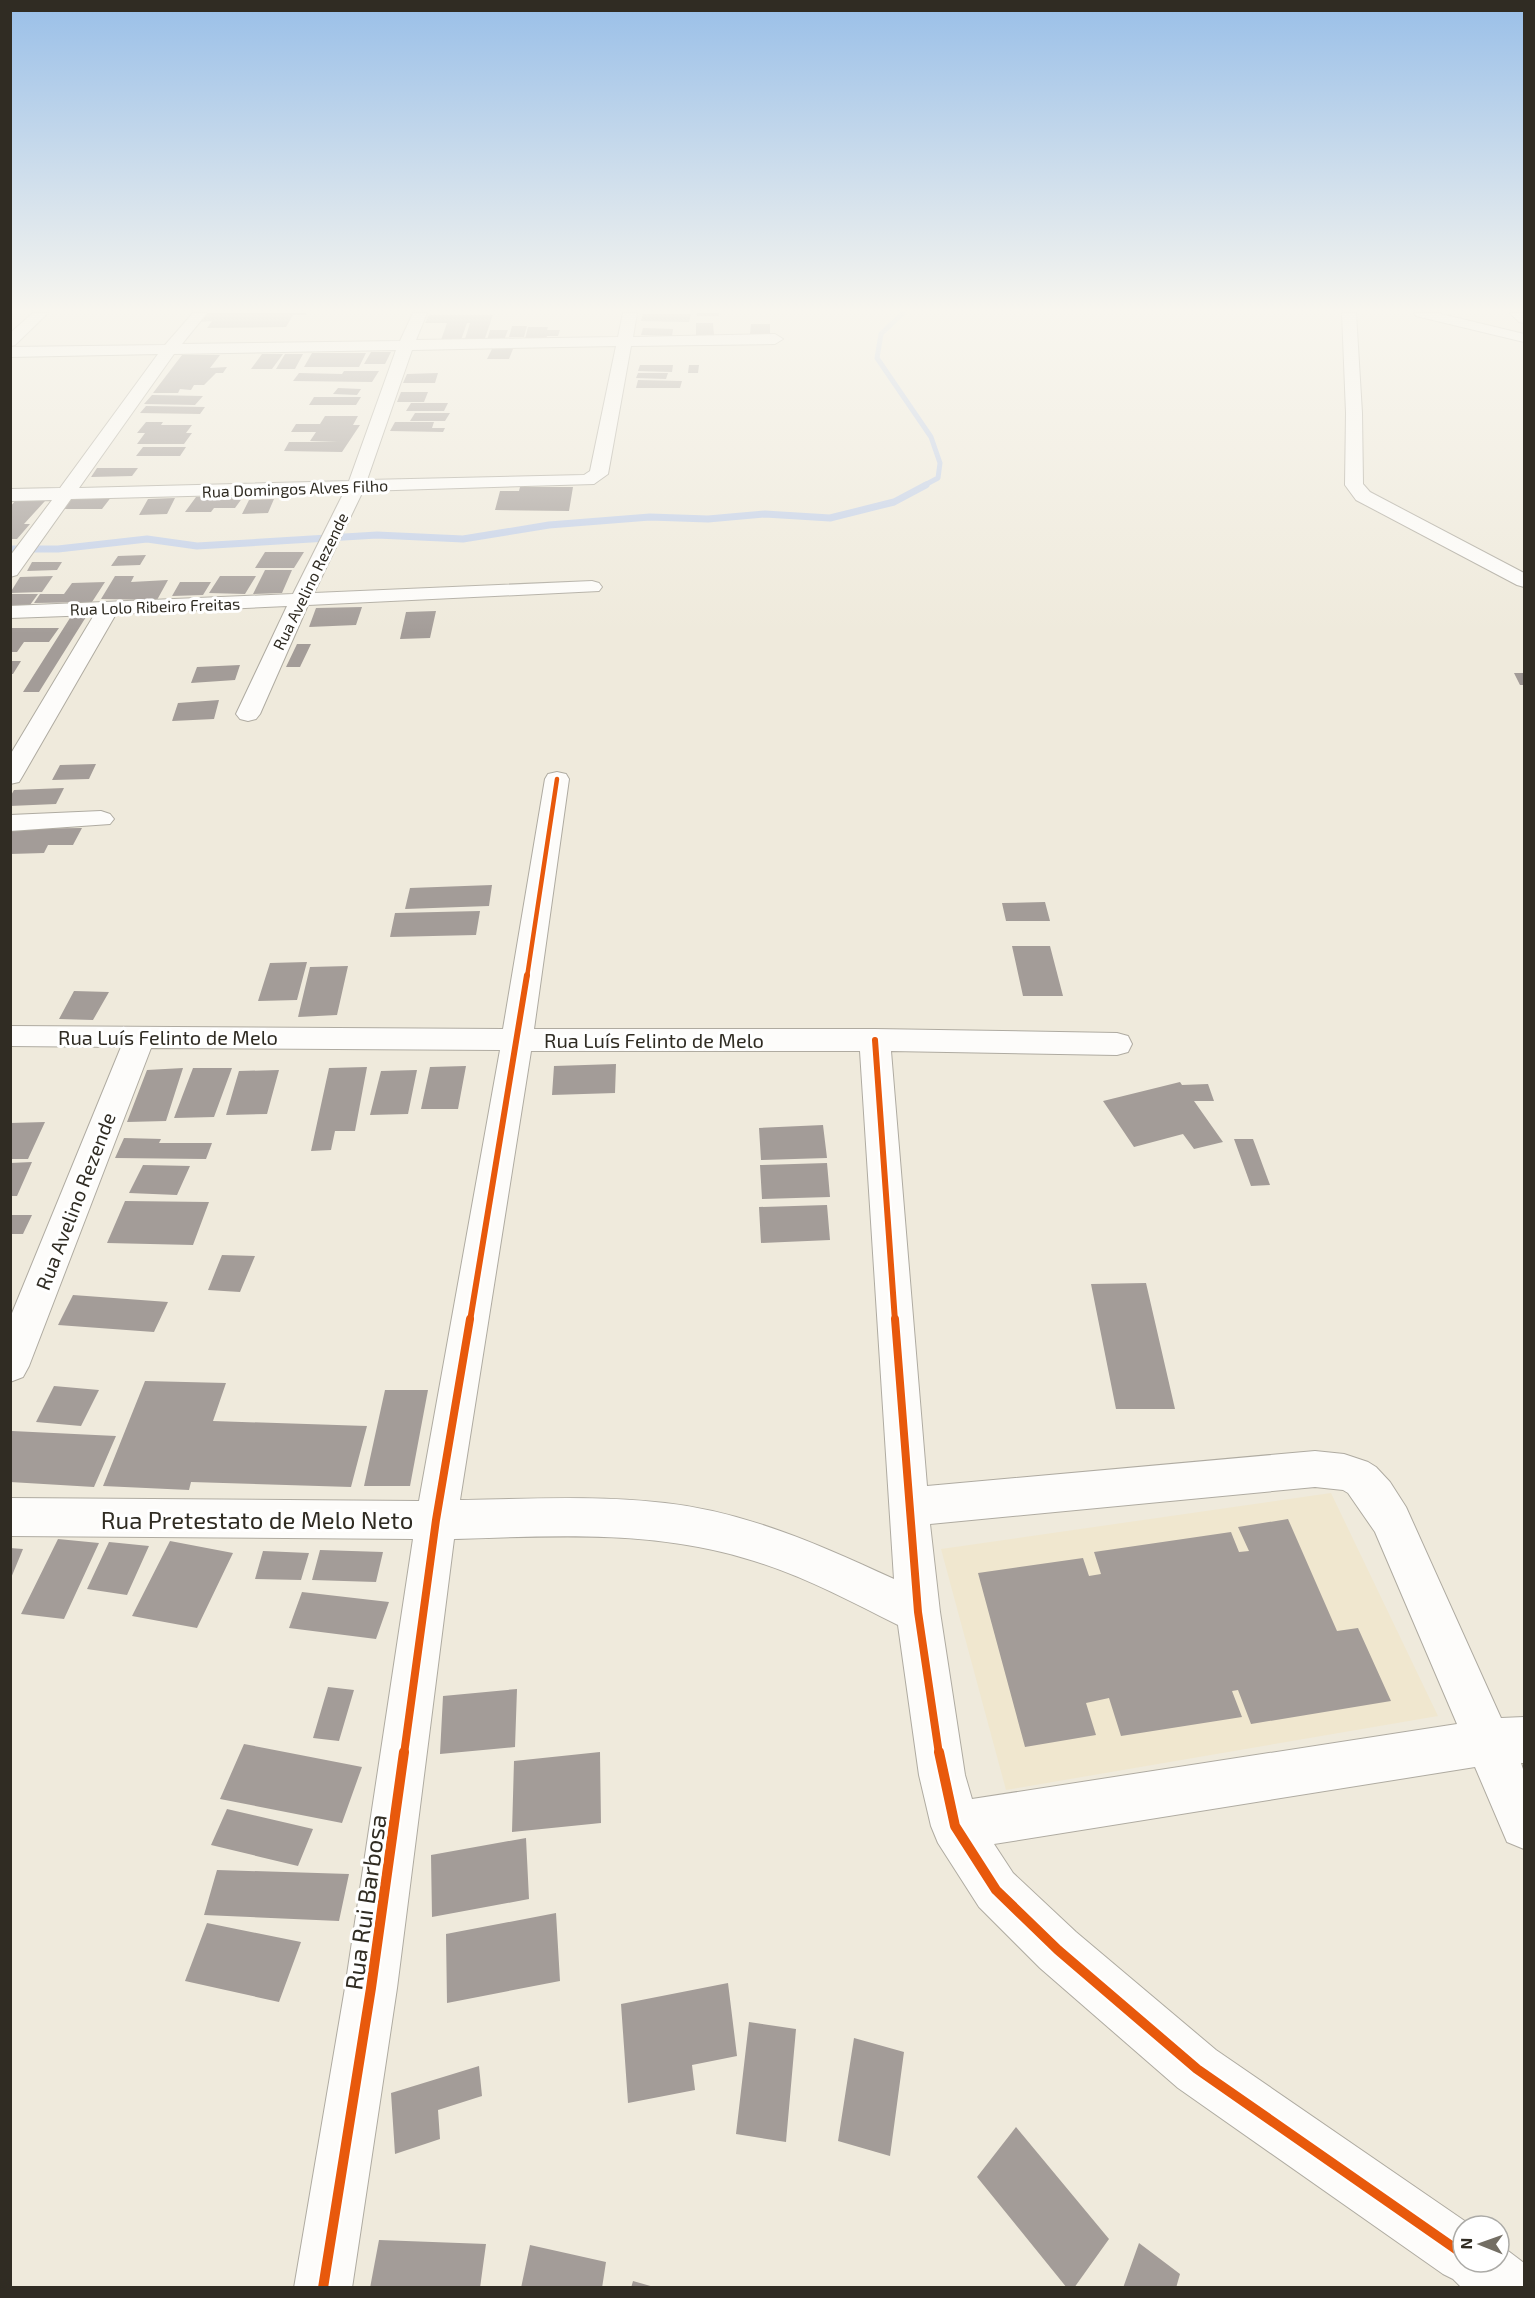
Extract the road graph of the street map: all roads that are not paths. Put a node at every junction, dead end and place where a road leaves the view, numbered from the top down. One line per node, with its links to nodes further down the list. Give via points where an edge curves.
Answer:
1 (118, 420): 6 (street)
2 (379, 420): 5 (street, Rua Avelino Rezende)
3 (609, 420): 5 (street, Rua Domingos Alves Filho, via 599,474 592,478)
4 (1354, 420): 9 (street, via 1357,491)
5 (356, 486): 6 (street, Rua Domingos Alves Filho); 11 (street, Rua Avelino Rezende)
6 (65, 494): 7 (street, Rua Domingos Alves Filho); 8 (street)
7 (10, 495)
8 (10, 571)
9 (1524, 581)
10 (592, 587): 11 (street, Rua Lolo Ribeiro Freitas)
11 (300, 600): 12 (street, Rua Lolo Ribeiro Freitas); 14 (street, Rua Avelino Rezende)
12 (109, 608): 13 (street, Rua Lolo Ribeiro Freitas); 15 (street)
13 (10, 612)
14 (248, 714)
15 (10, 777)
16 (557, 779): 21 (street, Rua Rui Barbosa)
17 (101, 819): 18 (street)
18 (10, 823)
19 (10, 1036): 20 (street, Rua Luís Felinto de Melo)
20 (140, 1037): 21 (street, Rua Luís Felinto de Melo); 24 (street, Rua Avelino Rezende)
21 (517, 1040): 22 (street, Rua Luís Felinto de Melo); 27 (street, Rua Rui Barbosa)
22 (875, 1040): 23 (street, Rua Luís Felinto de Melo); 25 (street)
23 (1117, 1044)
24 (10, 1366)
25 (908, 1507): 28 (street); 29 (street, via 1315,1469 1350,1472 1364,1481 1391,1520)
26 (10, 1517): 27 (street, Rua Pretestato de Melo Neto)
27 (436, 1520): 28 (street, Rua Pretestato de Melo Neto, via 592,1516 667,1522 742,1538 809,1560); 34 (street, Rua Rui Barbosa, via 371,1988)
28 (918, 1612): 31 (street, via 942,1775)
29 (1506, 1741): 30 (street); 31 (street)
30 (1524, 1825)
31 (955, 1826): 32 (street, via 996,1890 1058,1950 1197,2069)
32 (1451, 2246)
33 (1492, 2274): 35 (street)
34 (323, 2288)
35 (1512, 2288)

